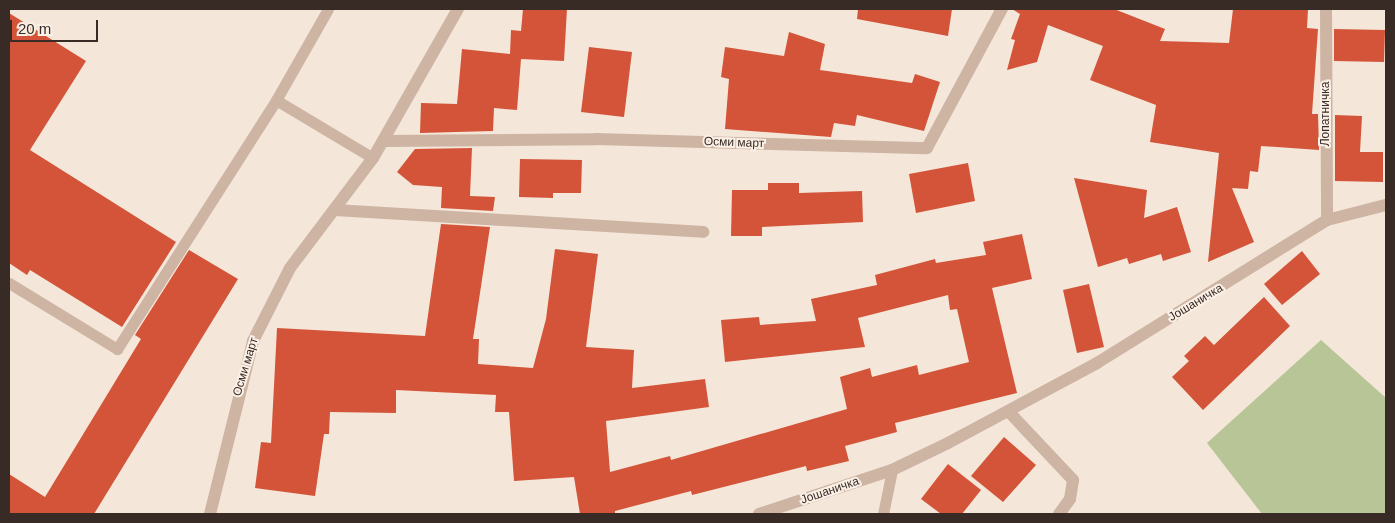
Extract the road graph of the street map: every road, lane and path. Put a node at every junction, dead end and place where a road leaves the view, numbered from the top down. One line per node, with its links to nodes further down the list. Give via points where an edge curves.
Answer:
1 (328, 9): 5 (lane)
2 (458, 9): 6 (street, Осми март)
3 (1002, 9): 6 (street, Осми март, via 927,148 596,139)
4 (1326, 9): 10 (street, Лопатничка)
5 (276, 100): 7 (lane); 12 (lane, via 117,349)
6 (383, 141): 7 (street, Осми март)
7 (373, 158): 9 (street, Осми март)
8 (1386, 205): 10 (street, Јошаничка)
9 (334, 210): 11 (street); 15 (street, Осми март, via 290,268 253,341)
10 (1327, 220): 13 (street, Јошаничка, via 1097,363)
11 (703, 232)
12 (9, 283)
13 (1008, 411): 14 (street, Јошаничка); 18 (street, via 1073,480 1070,499)
14 (892, 470): 16 (street, Јошаничка); 17 (lane)
15 (210, 514)
16 (759, 514)
17 (883, 514)
18 (1059, 514)

